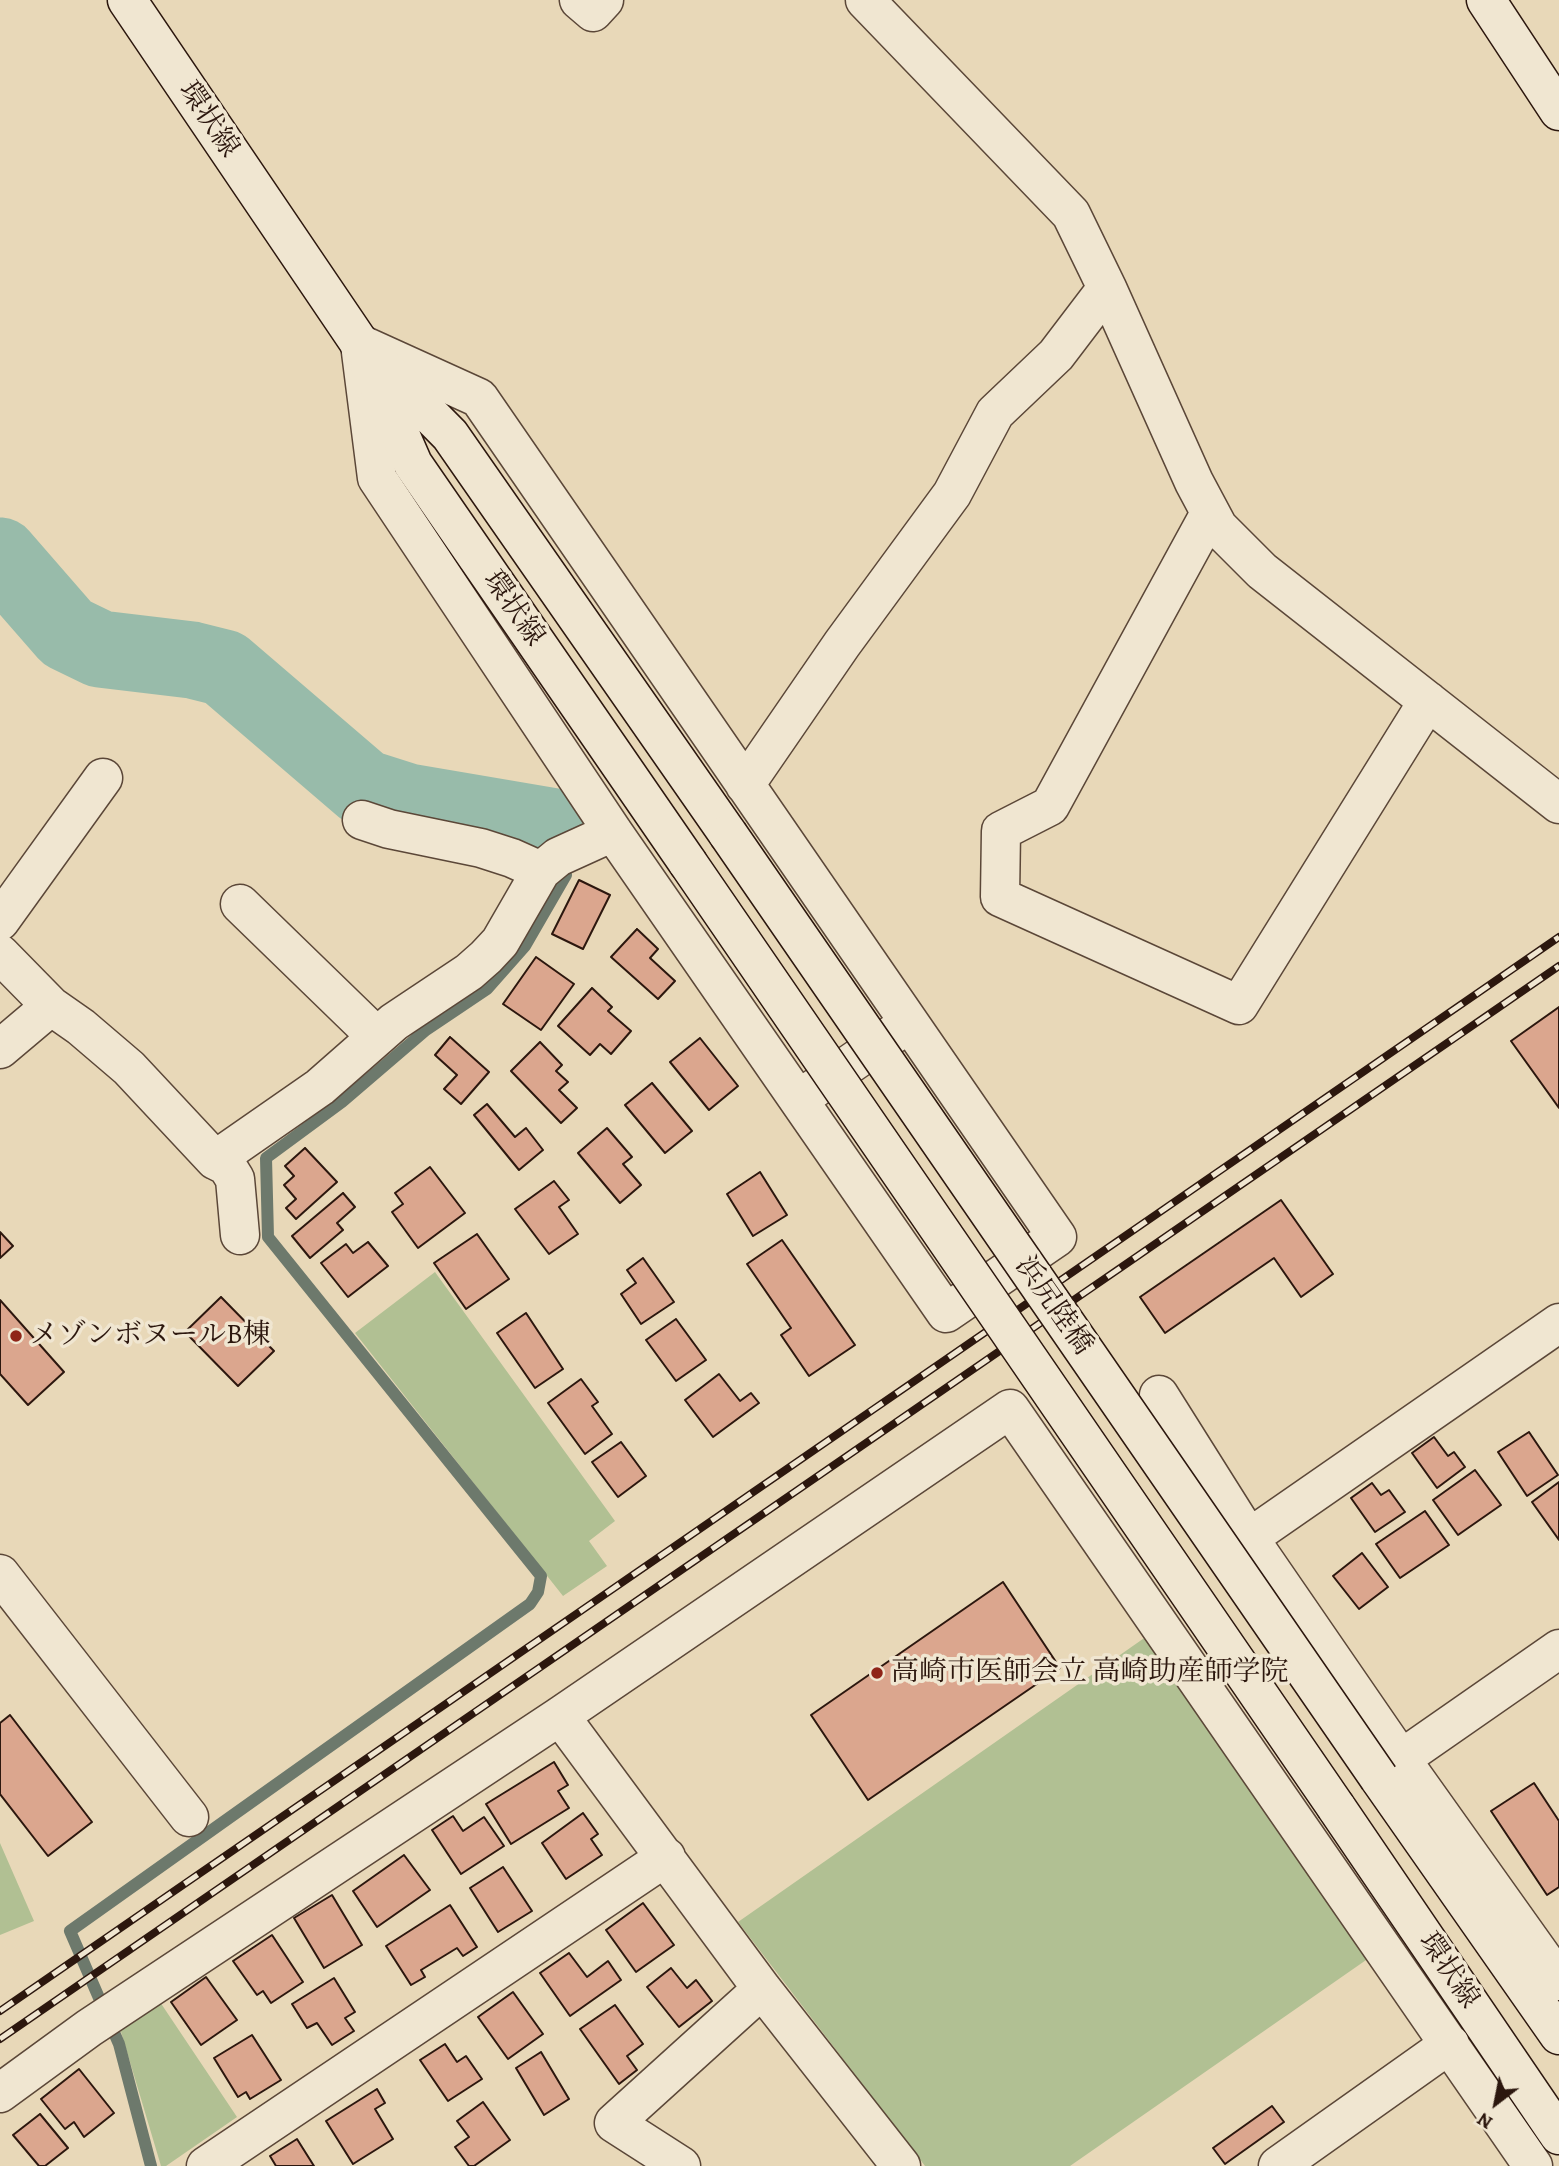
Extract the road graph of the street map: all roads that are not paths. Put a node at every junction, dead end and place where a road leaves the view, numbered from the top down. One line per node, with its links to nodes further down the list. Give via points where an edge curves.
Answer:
1 (127, 0): 8 (street, 環状線)
2 (579, 0): 3 (street, via 593,12)
3 (604, 0)
4 (865, 0): 7 (street, via 1071,214)
5 (1486, 0): 6 (street)
6 (1559, 111)
7 (1107, 288): 9 (street); 12 (street, via 1056,355 995,413 952,494)
8 (360, 344): 12 (street, via 479,398); 15 (street, via 377,478); 16 (street, 環状線, via 450,435); 17 (street, 環状線, via 413,464)
9 (1210, 513): 10 (street, via 1262,571); 10 (street, via 1051,806 1001,831 1000,897 1239,1005)
10 (1428, 701): 13 (street)
11 (103, 778): 20 (street)
12 (746, 785): 23 (street)
13 (1559, 804)
14 (362, 820): 18 (street, via 481,848)
15 (613, 832): 18 (street, via 558,857); 26 (street)
16 (728, 834): 35 (street, 浜尻陸橋, bridge)
17 (688, 863): 36 (street, 浜尻陸橋, bridge)
18 (541, 871): 24 (street, via 500,942 486,957)
19 (240, 904): 24 (street)
20 (0, 921)
21 (0, 954): 22 (street)
22 (51, 1006): 25 (street); 27 (street, via 129,1068)
23 (910, 1023): 26 (street); 26 (street, via 1057,1237 1046,1245 946,1313)
24 (377, 1037): 27 (street, via 320,1087)
25 (0, 1049)
26 (798, 1100)
27 (215, 1160): 28 (street, via 227,1166 235,1179)
28 (240, 1235)
29 (1559, 1323): 31 (street)
30 (1159, 1395): 31 (street)
31 (1249, 1538): 35 (street)
32 (0, 1574): 37 (street)
33 (1559, 1649): 35 (street)
34 (560, 1716): 38 (street); 42 (street, via 1010,1409); 43 (street, via 89,2028)
35 (1390, 1769): 39 (street); 41 (street, 環状線)
36 (1336, 1807): 44 (street, 環状線)
37 (189, 1817)
38 (666, 1857): 40 (street); 45 (street)
39 (1559, 1981)
40 (762, 1989): 46 (street, via 614,2123); 47 (street)
41 (1559, 2035)
42 (1450, 2044): 48 (street); 49 (street)
43 (0, 2093)
44 (1559, 2135)
45 (206, 2166)
46 (681, 2166)
47 (901, 2166)
48 (1278, 2166)
49 (1533, 2166)

